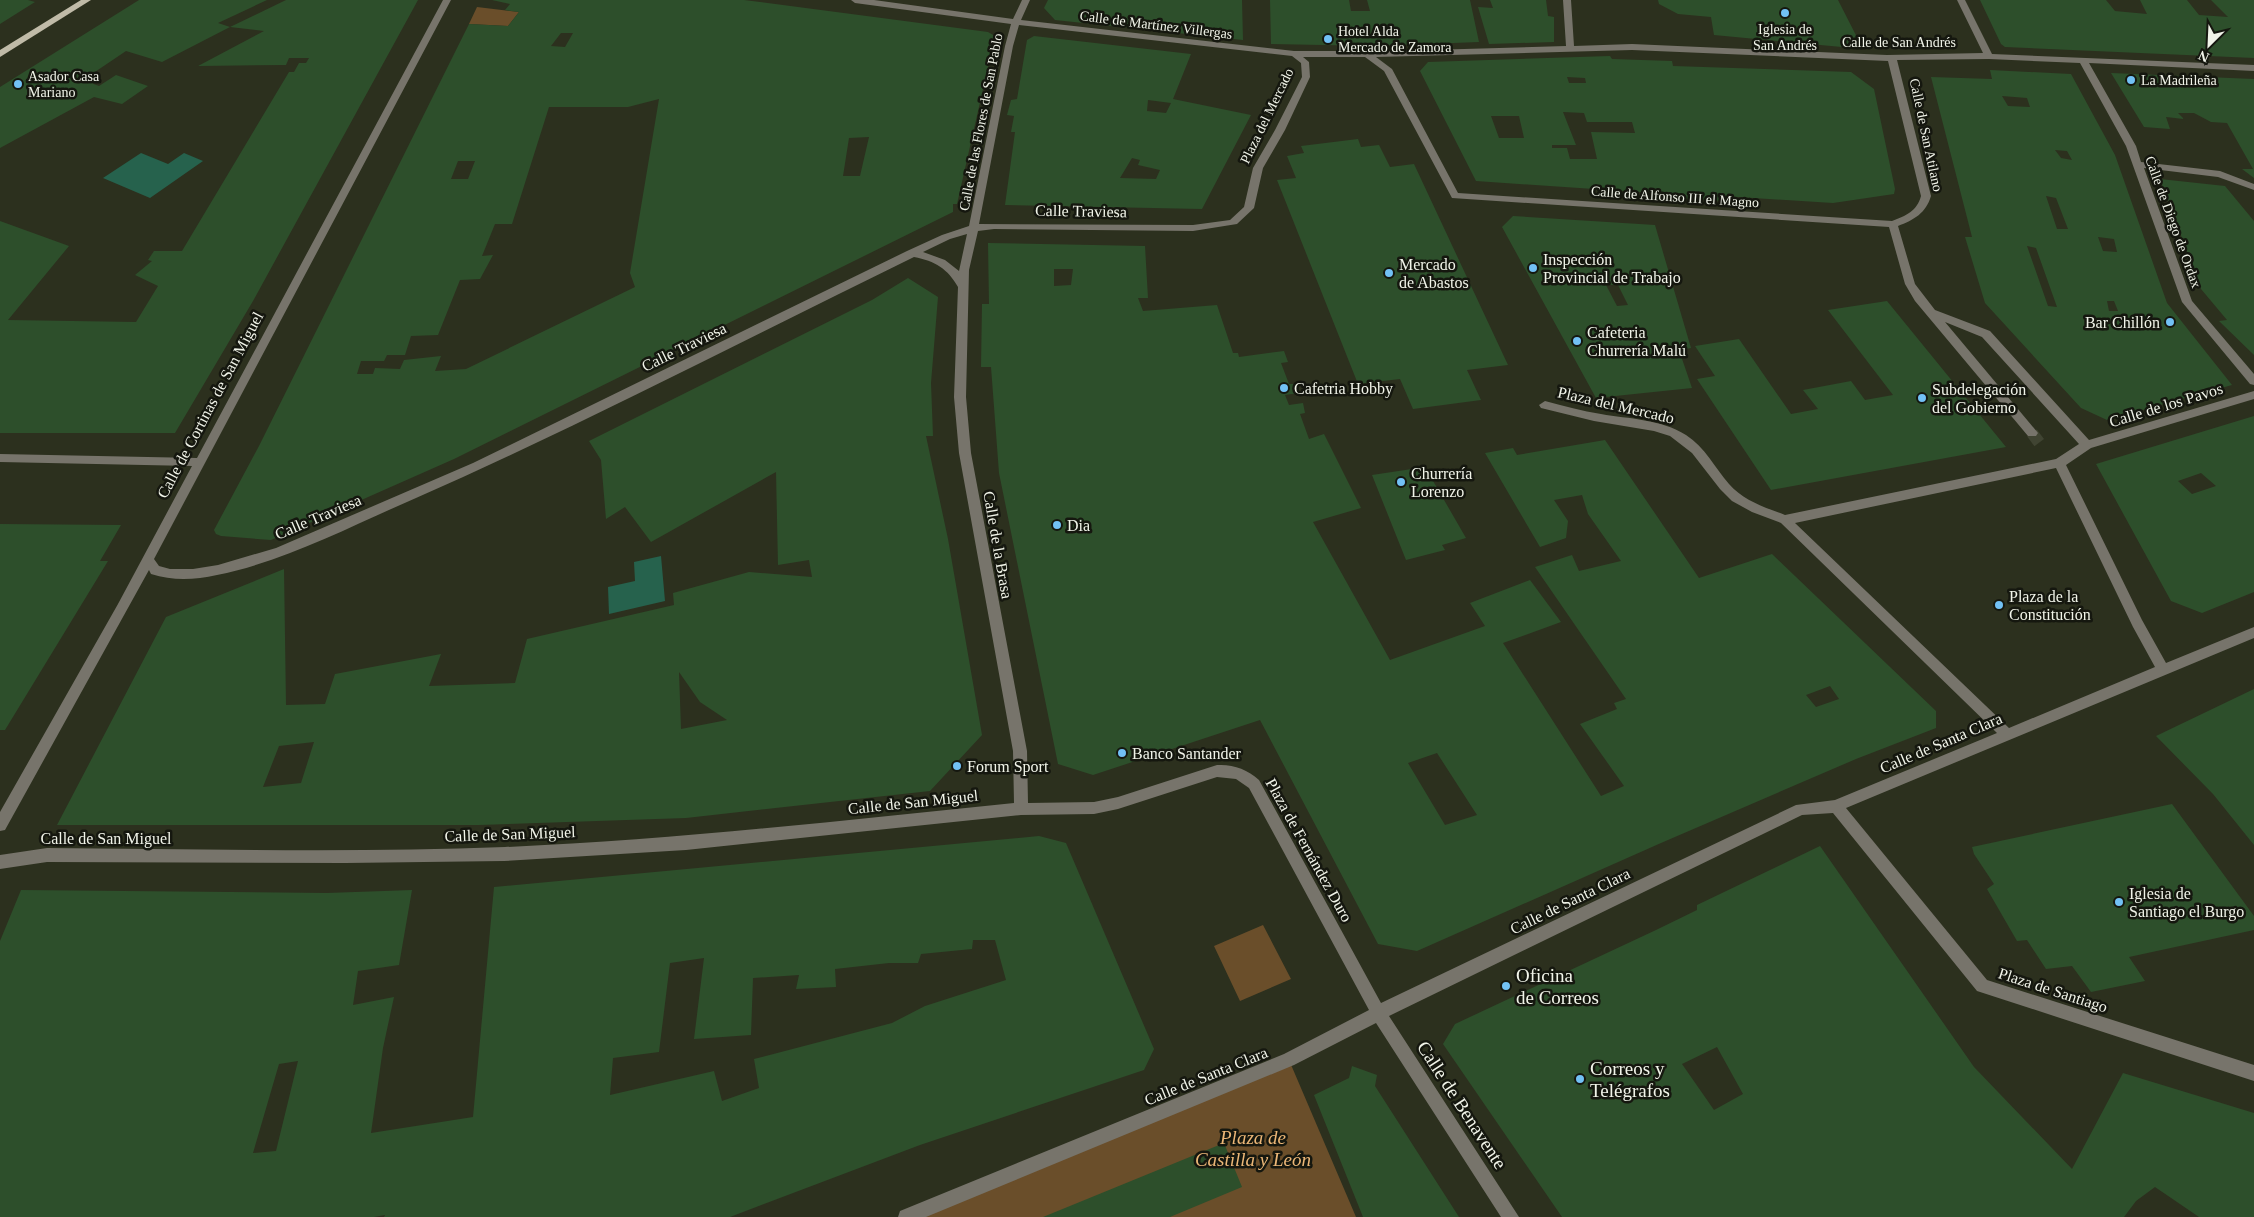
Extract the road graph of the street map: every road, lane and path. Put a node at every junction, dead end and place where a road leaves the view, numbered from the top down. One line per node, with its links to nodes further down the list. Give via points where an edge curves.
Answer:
1 (87, 0): 9 (main road)
2 (447, 0): 31 (street, Calle de Cortinas de San Miguel)
3 (855, 0): 7 (street, Calle de Martínez Villergas)
4 (1026, 0): 7 (street, Calle de las Flores de San Pablo)
5 (1567, 0): 8 (street)
6 (1961, 0): 13 (street)
7 (1016, 22): 10 (street, Calle de Martínez Villergas); 21 (street, Calle de las Flores de San Pablo)
8 (1570, 47): 12 (street, Calle de San Andrés); 14 (street, Calle de San Andrés)
9 (0, 54)
10 (1294, 54): 11 (street, Plaza del Mercado); 19 (street, Plaza del Mercado, via 1305,62 1306,77 1254,176)
11 (1364, 54): 12 (street, Plaza del Mercado); 20 (street, Calle de Alfonso III el Magno, via 1388,69 1455,196)
12 (1393, 54)
13 (1989, 56): 14 (street, Calle de San Andrés); 15 (street, Calle de San Andrés)
14 (1892, 58): 20 (street, Calle de San Atilano, via 1926,196 1920,210)
15 (2083, 60): 16 (street, Calle de San Andrés); 17 (street, Calle de Diego de Ordax, via 2131,146)
16 (2254, 68)
17 (2137, 164): 18 (street, via 2220,174); 25 (street, Calle de Diego de Ordax, via 2187,302)
18 (2254, 187)
19 (1249, 208): 21 (street, Calle Traviesa, via 1233,222 1208,228)
20 (1893, 224): 24 (street, via 1910,284)
21 (974, 228): 22 (street, Calle Traviesa); 23 (street, Calle de la Brasa)
22 (911, 253): 23 (street, via 946,264 960,278); 34 (street, Calle Traviesa, via 477,466 279,552 193,574 155,570)
23 (962, 285): 39 (street, Calle de la Brasa, via 961,426 1020,751)
24 (1930, 313): 28 (street); 29 (street, via 1986,334)
25 (2254, 382)
26 (2254, 395): 29 (street, Calle de los Pavos)
27 (1545, 405): 33 (street, Plaza del Mercado, via 1672,432 1695,448 1732,494)
28 (2032, 433)
29 (2086, 445): 32 (street, Calle de los Pavos)
30 (0, 458): 31 (street)
31 (200, 462): 34 (street, Calle de Cortinas de San Miguel)
32 (2059, 463): 33 (street); 36 (street)
33 (1785, 520): 37 (street)
34 (148, 559): 40 (street, Calle de Cortinas de San Miguel)
35 (2254, 632): 36 (street, Calle de Santa Clara)
36 (2164, 671): 37 (street, Calle de Santa Clara)
37 (2008, 735): 38 (street, Calle de Santa Clara)
38 (1836, 806): 42 (street, Calle de Santa Clara, via 1802,809); 43 (street, Plaza de Santiago, via 1982,986)
39 (1021, 809): 41 (street, Calle de San Miguel, via 686,843 514,853 47,855); 42 (street, Plaza de Fernández Duro, via 1106,806 1217,771 1226,770 1247,777 1254,784)
40 (0, 825)
41 (0, 862)
42 (1379, 1014): 44 (street, Calle de Santa Clara, via 1274,1067); 45 (street, Calle de Benavente)
43 (2252, 1072)
44 (906, 1217)
45 (1511, 1217)

